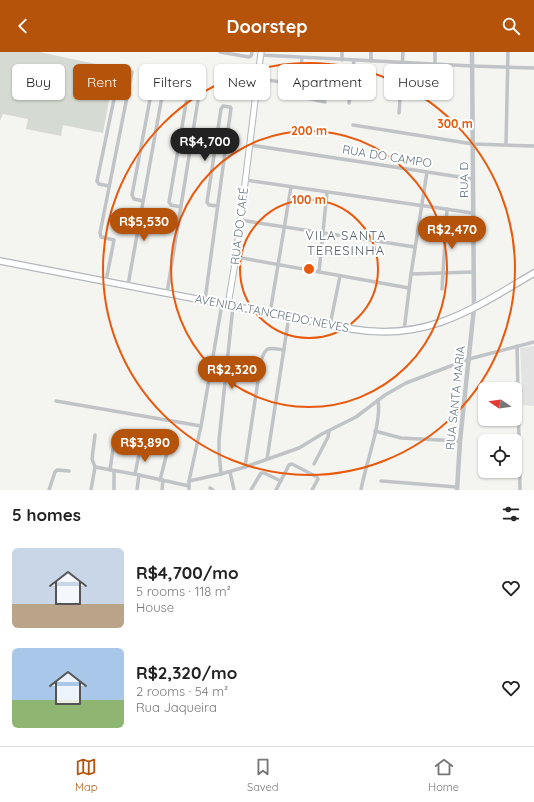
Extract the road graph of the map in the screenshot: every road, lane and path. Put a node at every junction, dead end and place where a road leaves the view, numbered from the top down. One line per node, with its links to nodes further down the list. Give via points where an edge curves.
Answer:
1 (220, 52): 2 (street, via 249,57)
2 (252, 52)
3 (342, 52): 11 (street)
4 (371, 52): 13 (street)
5 (403, 52): 14 (street)
6 (435, 52): 17 (street)
7 (472, 52): 19 (street, RUA D)
8 (508, 52): 20 (street)
9 (261, 54): 10 (street); 15 (main road, RUA DO CAFÉ)
10 (302, 58): 11 (street); 16 (street)
11 (342, 60): 12 (street)
12 (354, 60): 13 (street); 27 (street)
13 (371, 61): 14 (street)
14 (403, 62): 17 (street); 28 (street)
15 (260, 64)
16 (301, 64)
17 (435, 64)
18 (453, 65): 19 (street)
19 (472, 66): 20 (street); 30 (street, RUA D)
20 (508, 67): 21 (street); 31 (street)
21 (534, 68)
22 (132, 72): 37 (street)
23 (114, 100): 37 (street, via 98,181 99,184)
24 (256, 100): 32 (main road, RUA DO CAFÉ)
25 (316, 100): 26 (street)
26 (325, 102)
27 (348, 103)
28 (400, 112)
29 (353, 125): 30 (street)
30 (473, 144): 31 (street); 35 (street, RUA D)
31 (506, 144): 33 (street)
32 (250, 145): 34 (street, RUA DO CAMPO); 36 (main road, RUA DO CAFÉ)
33 (534, 146)
34 (427, 172): 35 (street, RUA DO CAMPO); 42 (street)
35 (473, 179): 45 (street, RUA D)
36 (245, 180): 38 (street); 46 (main road, RUA DO CAFÉ)
37 (109, 186): 59 (street, via 100,233 101,237 114,240)
38 (291, 187): 39 (street); 47 (street)
39 (327, 192): 42 (street); 48 (street)
40 (143, 201): 40 (street, via 165,80 164,77 157,76 154,78 132,195 134,199); 60 (street)
41 (218, 206): 41 (street, via 232,108 223,106 207,202 208,205); 64 (street)
42 (422, 206): 44 (street); 49 (street)
43 (181, 207): 43 (street, via 200,88 191,84 169,202); 63 (street)
44 (447, 209): 45 (street); 56 (street)
45 (473, 213): 54 (street, RUA D)
46 (240, 220): 47 (street); 50 (main road, RUA DO CAFÉ)
47 (284, 227): 48 (street); 52 (street)
48 (322, 233): 49 (street); 53 (street)
49 (415, 247): 57 (street)
50 (236, 257): 52 (street); 66 (main road, RUA DO CAFÉ)
51 (0, 261): 59 (main road, AVENIDA TANCREDO NEVES)
52 (278, 265): 53 (street); 68 (street)
53 (319, 272): 58 (street)
54 (474, 272): 56 (street); 67 (street, RUA D)
55 (534, 272): 67 (main road, AVENIDA TANCREDO NEVES)
56 (443, 273): 57 (street); 62 (street)
57 (411, 274): 61 (street)
58 (340, 276): 61 (street); 70 (street)
59 (106, 281): 60 (main road, AVENIDA TANCREDO NEVES)
60 (128, 285): 63 (main road, AVENIDA TANCREDO NEVES)
61 (409, 288): 71 (street)
62 (442, 289)
63 (167, 293): 64 (main road, AVENIDA TANCREDO NEVES)
64 (205, 300): 65 (main road, AVENIDA TANCREDO NEVES)
65 (222, 304): 66 (main road, AVENIDA TANCREDO NEVES); 78 (street)
66 (230, 306): 68 (main road, AVENIDA TANCREDO NEVES); 95 (street, via 218,452)
67 (474, 308): 71 (main road, AVENIDA TANCREDO NEVES, via 444,321); 75 (street, RUA SANTA MARIA)
68 (270, 313): 69 (main road, AVENIDA TANCREDO NEVES)
69 (289, 316): 70 (main road, AVENIDA TANCREDO NEVES); 74 (street)
70 (330, 325): 71 (main road, AVENIDA TANCREDO NEVES, via 378,332)
71 (404, 331)
72 (534, 342): 73 (street)
73 (517, 346): 75 (street); 111 (street)
74 (284, 350): 86 (street); 89 (street, via 269,348 263,353)
75 (469, 359): 77 (street, via 406,383); 82 (street, RUA SANTA MARIA)
76 (56, 400): 78 (street)
77 (378, 400): 79 (street, via 356,417); 80 (street)
78 (201, 426): 99 (street)
79 (329, 431): 86 (street, via 299,448); 87 (street)
80 (375, 431): 82 (street, via 401,438); 110 (street)
81 (95, 435): 88 (street, via 92,459)
82 (460, 441): 100 (street, RUA SANTA MARIA)
83 (114, 442): 90 (street)
84 (140, 449): 94 (street)
85 (167, 453): 96 (street)
86 (267, 459): 89 (street)
87 (314, 464)
88 (95, 467): 90 (street); 102 (street)
89 (245, 467): 93 (street)
90 (110, 470): 92 (street)
91 (68, 471): 101 (street, via 54,472)
92 (114, 471): 94 (street); 103 (street)
93 (230, 472): 95 (street); 106 (street)
94 (137, 474): 96 (street); 104 (street)
95 (221, 474): 99 (street)
96 (162, 480): 99 (street); 105 (street)
97 (281, 481): 107 (street, via 261,473); 108 (street); 109 (street, via 289,465 294,464 317,477)
98 (381, 481): 100 (street)
99 (189, 486)
100 (457, 489)
101 (49, 490)
102 (91, 490)
103 (114, 490)
104 (137, 490)
105 (162, 490)
106 (234, 490)
107 (251, 490)
108 (276, 490)
109 (312, 490)
110 (361, 490)
111 (520, 490)

